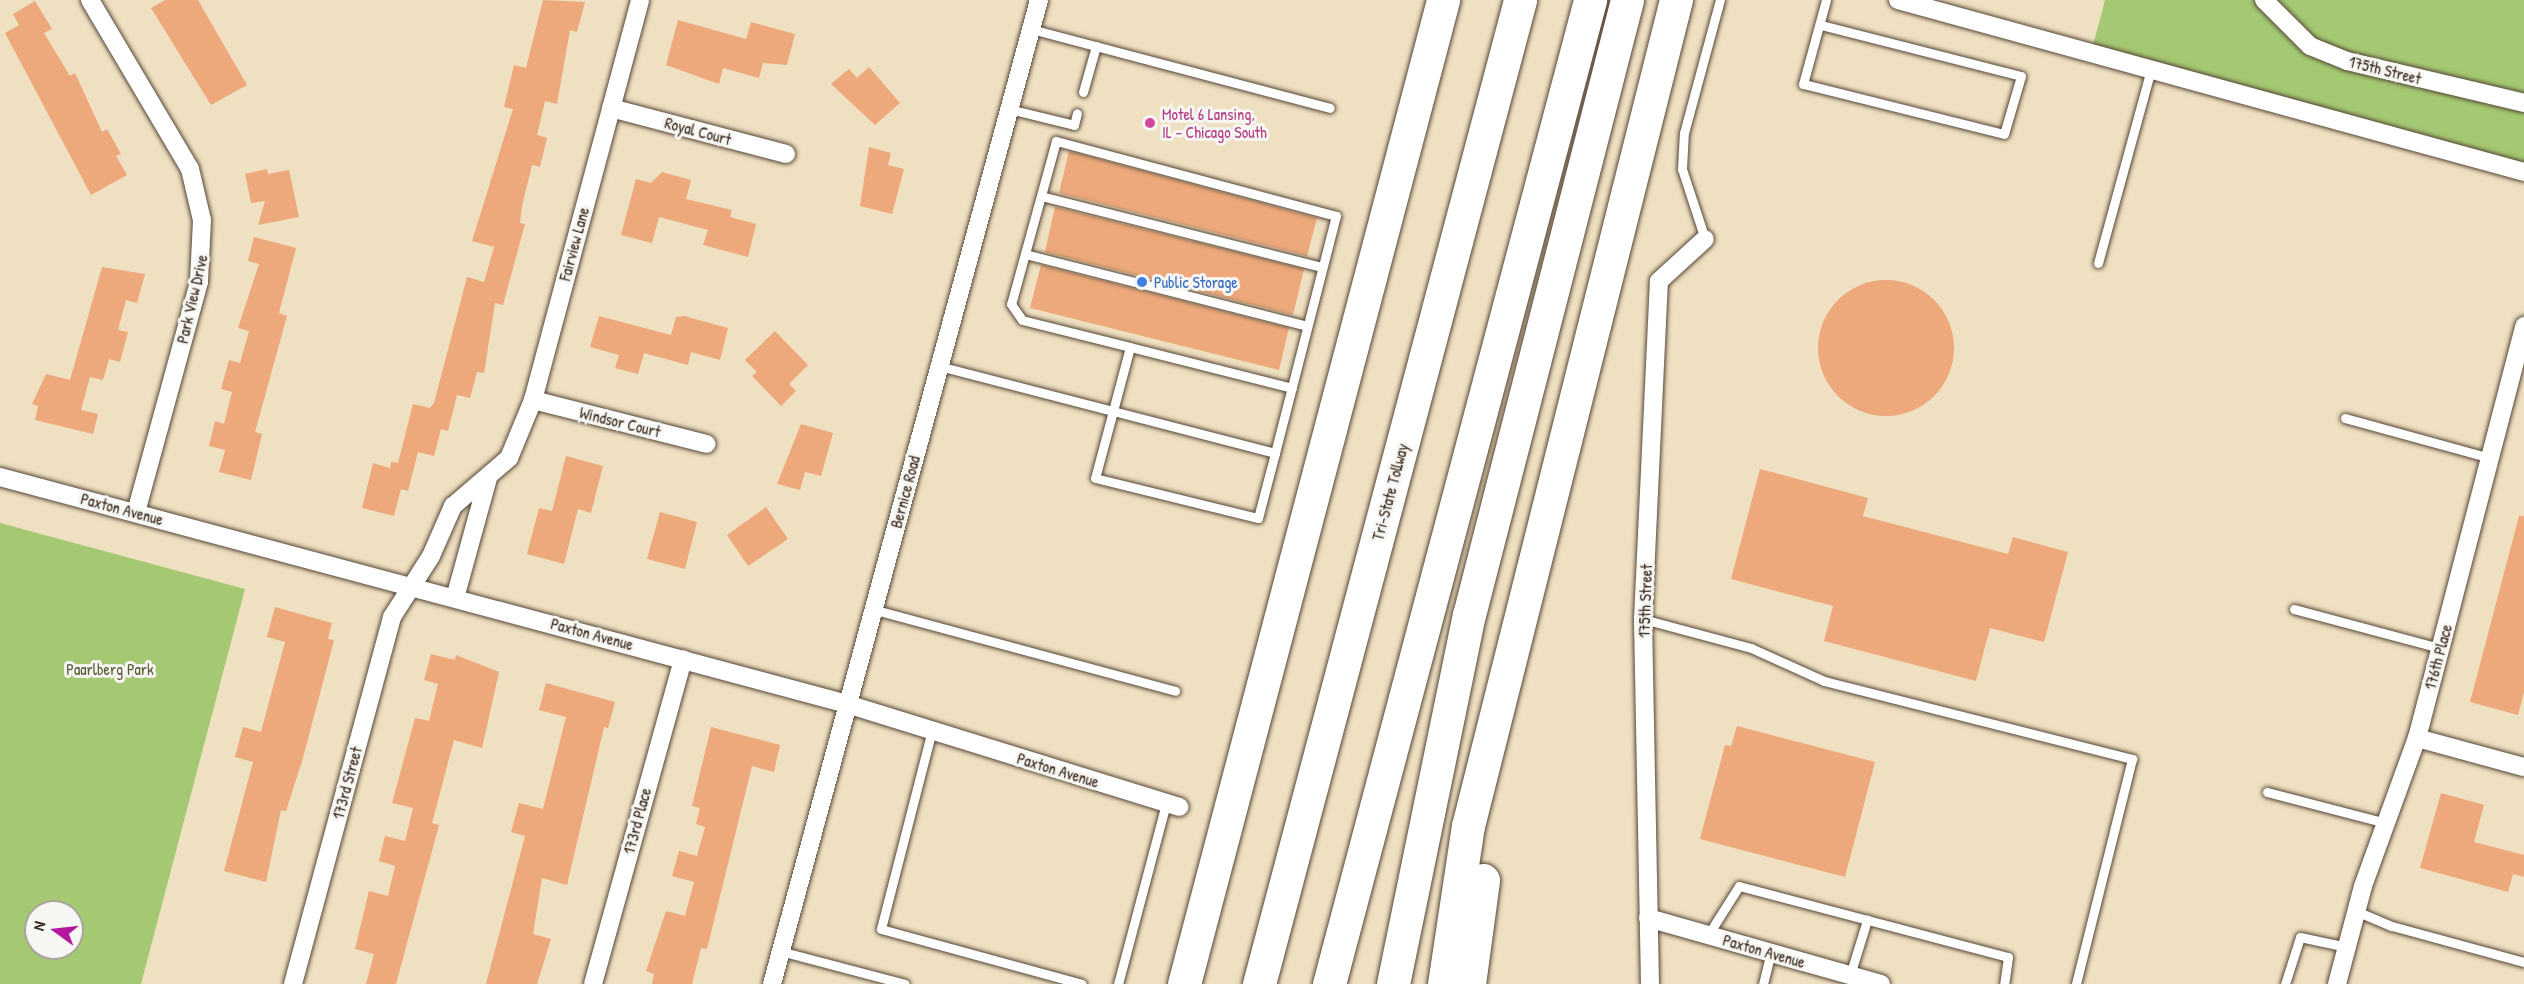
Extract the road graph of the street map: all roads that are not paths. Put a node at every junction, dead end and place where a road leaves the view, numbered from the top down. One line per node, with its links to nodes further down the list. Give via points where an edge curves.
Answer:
1 (90, 0): 45 (street, Park View Drive, via 190,169 202,220 199,282)
2 (640, 0): 20 (street, Fairview Lane)
3 (1039, 0): 15 (street, Bernice Road)
4 (1443, 0): 27 (highway)
5 (1457, 0): 27 (highway)
6 (1520, 0): 78 (highway, Tri-State Tollway)
7 (1590, 0): 79 (highway)
8 (1627, 0): 80 (highway, via 1469,615)
9 (1676, 0): 46 (highway)
10 (1720, 0): 28 (lane, via 1683,145 1682,169)
11 (1826, 0): 14 (lane)
12 (1898, 0): 17 (street)
13 (2264, 0): 19 (street, 175th Street, via 2310,46 2347,61)
14 (1821, 25): 14 (lane, via 1803,84 2004,134 2021,76)
15 (1031, 29): 16 (lane); 22 (street, Bernice Road)
16 (1096, 46): 18 (lane); 21 (lane)
17 (2151, 69): 25 (street); 30 (lane)
18 (1083, 92)
19 (2524, 103)
20 (611, 108): 24 (street, Royal Court); 37 (street, Fairview Lane)
21 (1330, 108)
22 (1010, 109): 23 (lane, via 1074,125); 35 (street, Bernice Road)
23 (1077, 113)
24 (786, 154)
25 (2524, 172)
26 (1041, 195): 29 (lane); 31 (lane); 31 (lane, via 1056,141 1335,216)
27 (1383, 236): 77 (highway)
28 (1705, 239): 51 (street, 175th Street, via 1659,281)
29 (1025, 254): 32 (lane); 34 (lane, via 1013,314)
30 (2098, 263)
31 (1322, 267): 32 (lane)
32 (1307, 326): 36 (lane)
33 (2524, 326): 42 (street, 176th Place)
34 (1130, 347): 36 (lane); 38 (lane)
35 (939, 366): 38 (lane); 49 (street, Bernice Road)
36 (1292, 388): 41 (lane)
37 (532, 400): 40 (street, Windsor Court); 44 (street, Fairview Lane, via 517,444)
38 (1113, 411): 41 (lane); 41 (lane, via 1095,478 1106,481 1258,518)
39 (2345, 418): 42 (lane)
40 (707, 444)
41 (1275, 453)
42 (2490, 458): 52 (street, 176th Place)
43 (0, 477): 45 (street, Paxton Avenue)
44 (488, 478): 47 (street, Fairview Lane, via 453,506 431,556); 48 (street, Fairview Lane)
45 (136, 513): 47 (street, Paxton Avenue)
46 (1528, 582): 81 (highway, via 1468,826); 82 (highway)
47 (410, 586): 48 (street, Paxton Avenue); 71 (street, 173rd Street, via 392,617)
48 (455, 598): 53 (street, Paxton Avenue)
49 (872, 609): 54 (lane); 55 (street, Bernice Road)
50 (2294, 609): 52 (lane)
51 (1643, 619): 63 (street, 175th Street); 87 (lane, via 1751,648 1824,681 2132,759)
52 (2440, 648): 57 (street, 176th Place)
53 (683, 659): 55 (street, Paxton Avenue); 72 (street, 173rd Place)
54 (1175, 691)
55 (847, 704): 56 (street, Paxton Avenue); 67 (street, Bernice Road)
56 (932, 730): 60 (street, Paxton Avenue); 75 (lane, via 881,929)
57 (2417, 738): 58 (street); 61 (street, 176th Place)
58 (2524, 767)
59 (2267, 792): 61 (lane)
60 (1173, 805): 76 (lane)
61 (2386, 823): 62 (street, 176th Place)
62 (2356, 911): 66 (street, 176th Place); 69 (lane, via 2392,927)
63 (1648, 918): 65 (street, Paxton Avenue); 83 (street, 175th Street)
64 (1867, 920): 65 (lane, via 1739,886); 70 (lane); 86 (lane, via 2008,957)
65 (1708, 935): 68 (street, Paxton Avenue)
66 (2347, 947): 88 (lane, via 2300,937); 89 (street, 176th Place)
67 (780, 951): 73 (street, Bernice Road); 74 (lane)
68 (1771, 953): 70 (street, Paxton Avenue); 84 (lane)
69 (2524, 962)
70 (1850, 975): 85 (street, Paxton Avenue)
71 (293, 984)
72 (593, 984)
73 (771, 984)
74 (905, 984)
75 (1083, 984)
76 (1118, 984)
77 (1184, 984)
78 (1259, 984)
79 (1329, 984)
80 (1393, 984)
81 (1444, 984)
82 (1469, 984)
83 (1650, 984)
84 (1763, 984)
85 (1881, 984)
86 (2004, 984)
87 (2076, 984)
88 (2285, 984)
89 (2337, 984)

